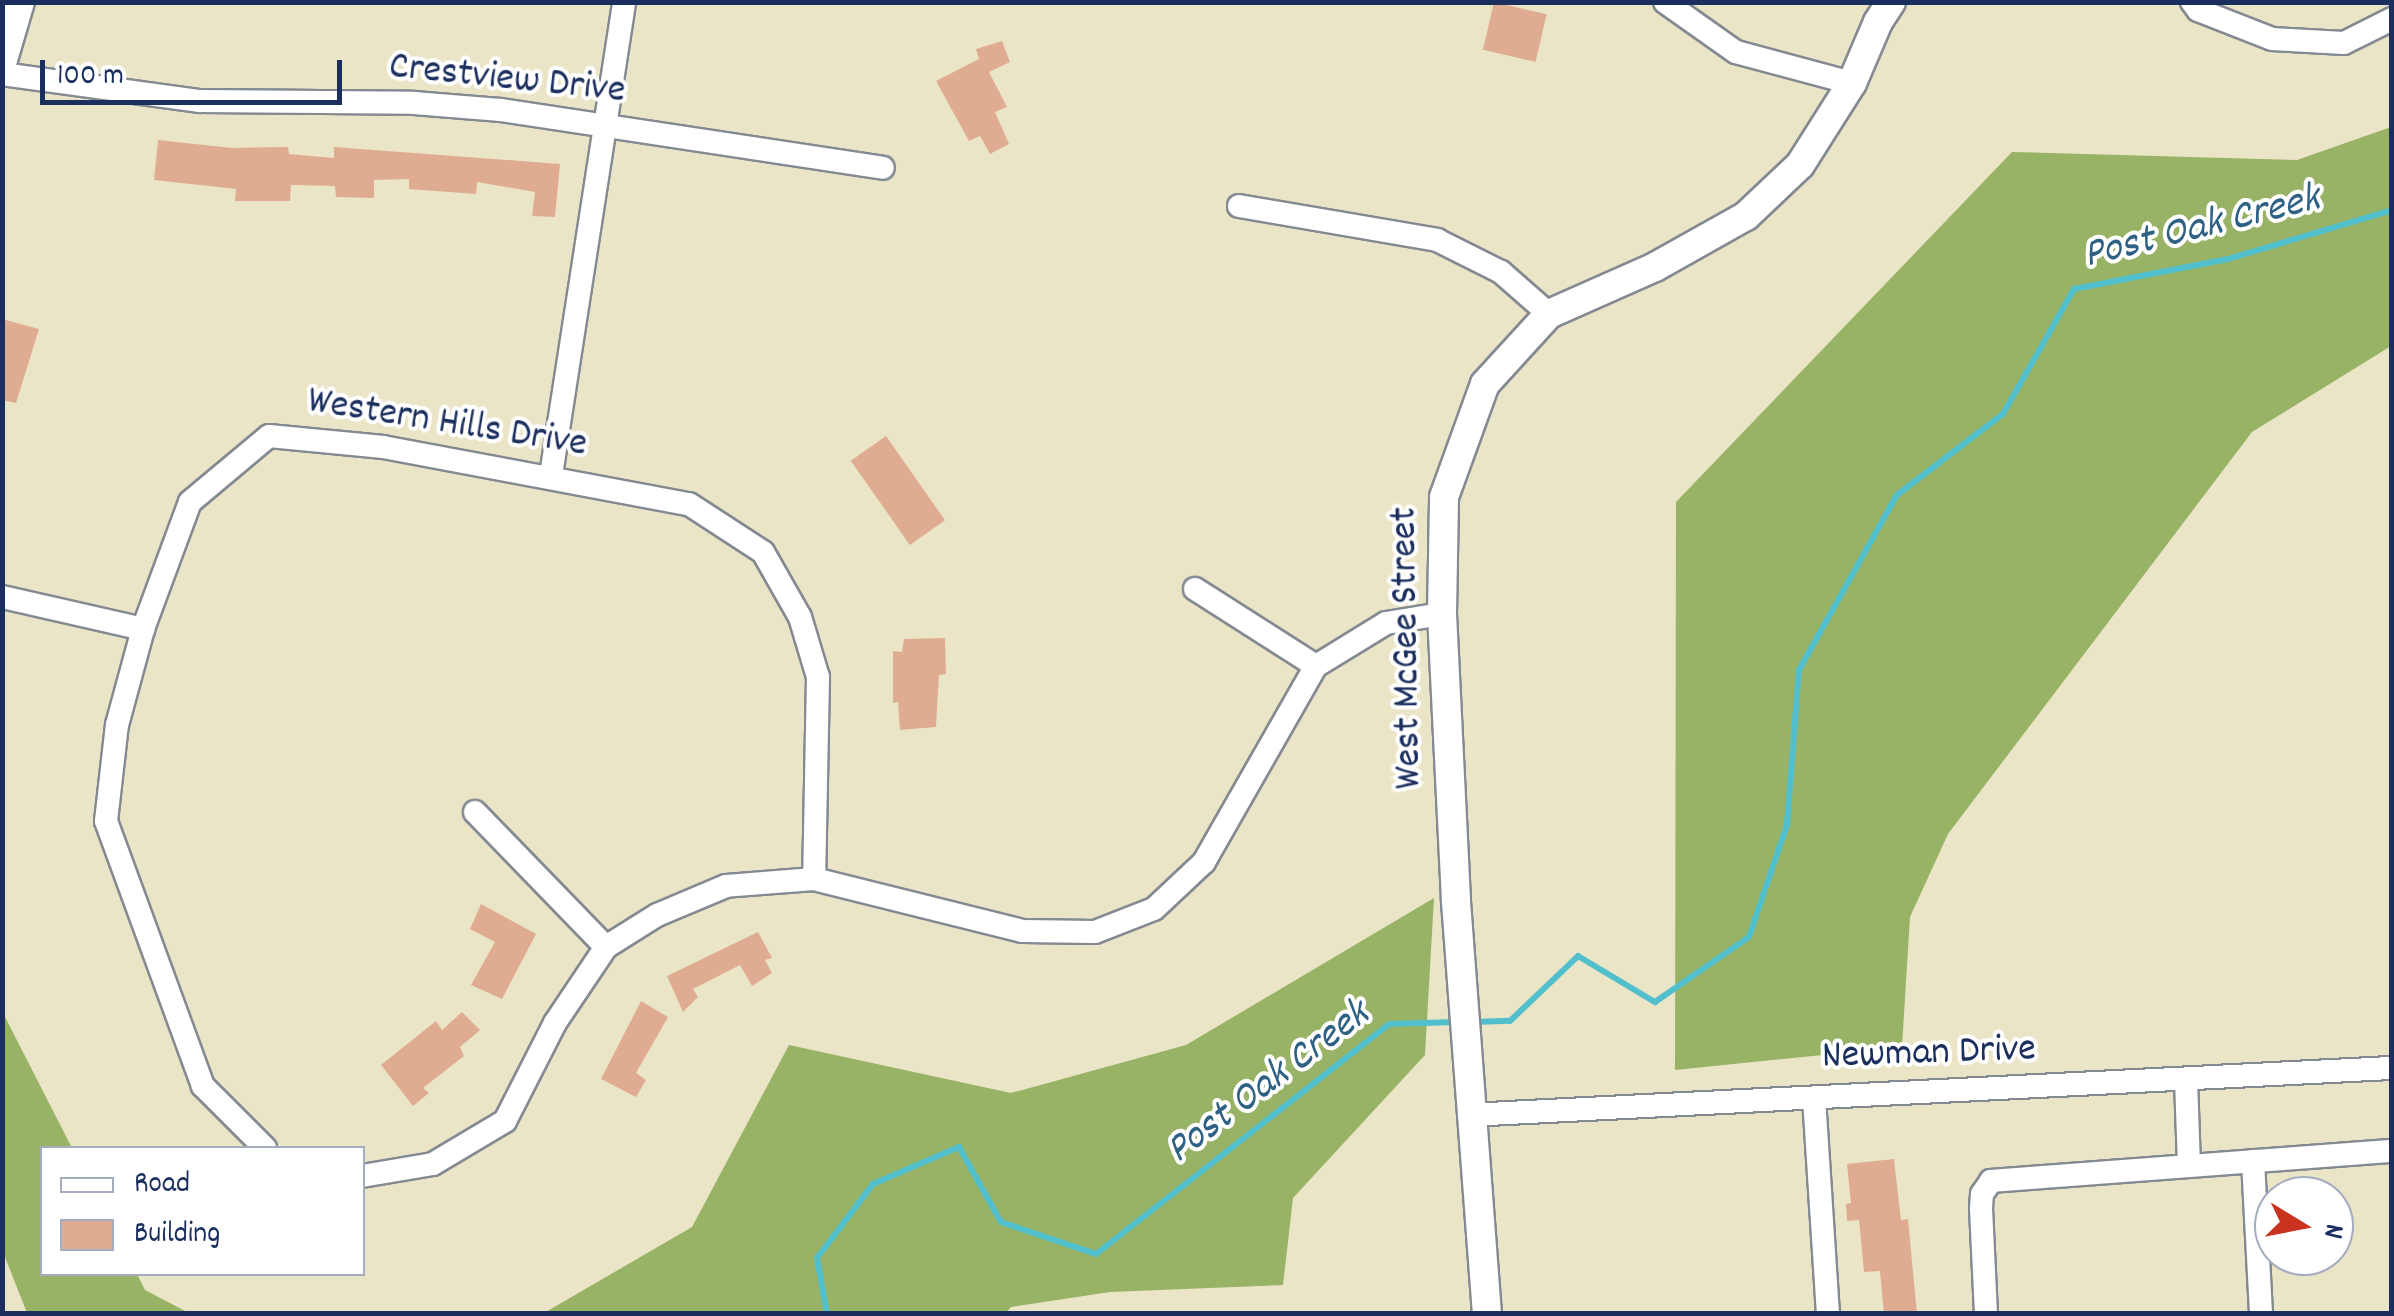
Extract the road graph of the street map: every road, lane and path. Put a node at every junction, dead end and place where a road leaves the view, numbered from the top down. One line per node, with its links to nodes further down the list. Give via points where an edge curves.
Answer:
1 (20, 2): 7 (street)
2 (624, 2): 10 (street)
3 (1665, 2): 9 (street, via 1736,52)
4 (1891, 2): 9 (street, West McGee Street)
5 (2192, 2): 6 (street, via 2272,39 2344,42)
6 (2392, 19)
7 (2, 63)
8 (2, 74): 10 (street, Crestview Drive, via 200,101 414,103)
9 (1852, 84): 13 (street, West McGee Street, via 1800,165 1746,216 1655,267)
10 (605, 128): 11 (street, Crestview Drive); 14 (street)
11 (883, 168)
12 (1239, 206): 13 (street, via 1437,240 1501,272)
13 (1549, 314): 17 (street, West McGee Street, via 1485,384 1444,496)
14 (550, 475): 18 (street, Western Hills Drive, via 269,436 190,502); 21 (street, Western Hills Drive, via 690,504 763,552 800,617 818,677)
15 (1195, 588): 19 (street)
16 (2, 597): 18 (street)
17 (1442, 614): 19 (street, via 1386,623); 26 (street, West McGee Street)
18 (143, 629): 27 (street, Western Hills Drive, via 117,725 106,821 203,1086)
19 (1316, 666): 21 (street, via 1204,862 1154,909 1095,932 1024,931)
20 (475, 812): 22 (street)
21 (814, 879): 22 (street, via 726,886)
22 (606, 947): 31 (street, via 504,1121 433,1164)
23 (2392, 1068): 24 (street, Newman Drive)
24 (2186, 1080): 25 (street, Newman Drive); 30 (street)
25 (1814, 1098): 26 (street, Newman Drive); 33 (street)
26 (1469, 1115): 32 (street, West McGee Street)
27 (263, 1146)
28 (2392, 1151): 29 (street)
29 (2253, 1161): 30 (street); 35 (street)
30 (2189, 1166): 34 (street, via 1991,1180 1981,1208)
31 (365, 1175)
32 (1487, 1314)
33 (1828, 1314)
34 (1986, 1314)
35 (2261, 1314)

